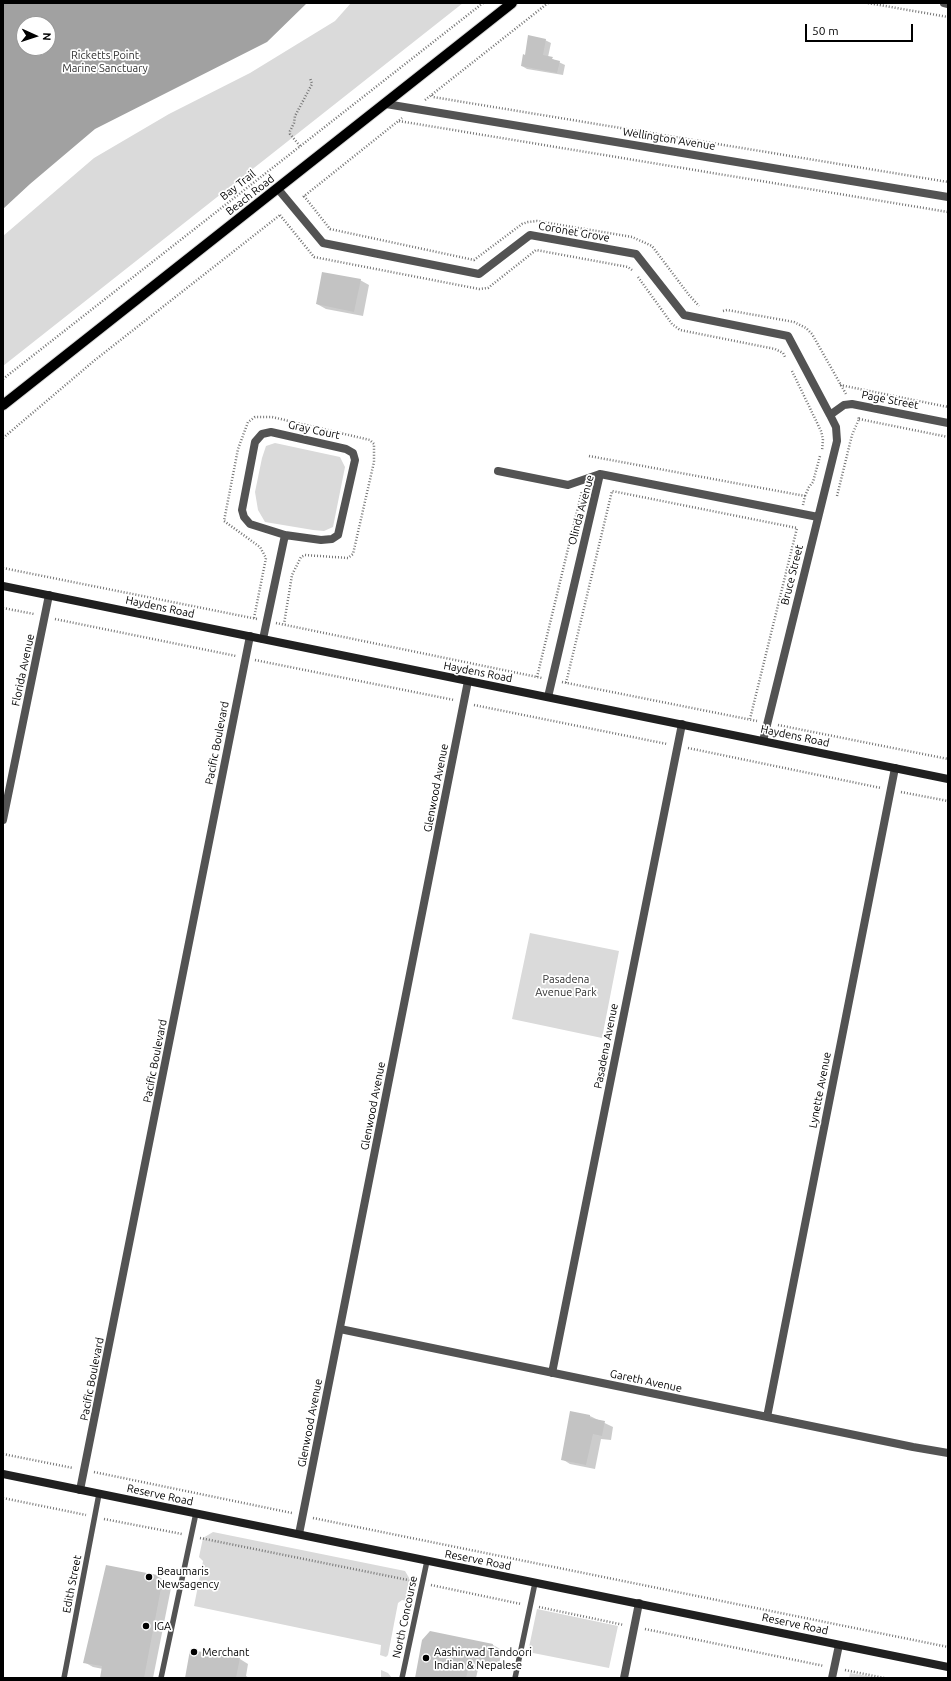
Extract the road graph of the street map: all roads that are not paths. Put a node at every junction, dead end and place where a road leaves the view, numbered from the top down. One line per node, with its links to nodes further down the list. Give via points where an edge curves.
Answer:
1 (512, 3): 4 (main road, Beach Road)
2 (944, 3): 3 (street)
3 (948, 4)
4 (386, 104): 5 (main road, Beach Road); 6 (street, Wellington Avenue)
5 (278, 189): 7 (main road, Beach Road); 8 (street, Coronet Grove, via 323,243 479,274 530,236 636,254 684,315 788,336)
6 (948, 197)
7 (3, 405)
8 (830, 415): 9 (street, Page Street, via 852,404); 12 (street, Bruce Street, via 836,427 837,441)
9 (948, 423)
10 (498, 470): 11 (street, via 568,485)
11 (600, 474): 12 (street, Olinda Avenue); 19 (street, Olinda Avenue)
12 (818, 517): 21 (street, Bruce Street)
13 (285, 535): 13 (street, Gray Court, via 250,524 244,518 242,510 255,442 262,434 271,432 346,449 353,453 354,460 338,536 321,540); 17 (street)
14 (3, 586): 15 (street, Haydens Road)
15 (49, 595): 16 (street, Haydens Road); 24 (street, Florida Avenue)
16 (250, 636): 17 (street, Haydens Road); 30 (street, Pacific Boulevard)
17 (263, 639): 18 (street, Haydens Road)
18 (468, 681): 19 (street, Haydens Road); 25 (street, Glenwood Avenue)
19 (548, 697): 20 (street, Haydens Road)
20 (682, 724): 21 (street, Haydens Road); 26 (street, Pasadena Avenue)
21 (763, 741): 22 (street, Haydens Road)
22 (895, 768): 23 (street, Haydens Road); 27 (street, Lynette Avenue)
23 (948, 779)
24 (3, 820)
25 (340, 1329): 26 (street, Gareth Avenue); 33 (street, Glenwood Avenue)
26 (552, 1373): 27 (street, Gareth Avenue)
27 (767, 1417): 28 (street, Gareth Avenue)
28 (948, 1453)
29 (3, 1474): 30 (street, Reserve Road)
30 (80, 1490): 31 (street, Reserve Road)
31 (99, 1494): 32 (street, Reserve Road); 39 (lane, Edith Street)
32 (196, 1513): 33 (street, Reserve Road); 40 (lane)
33 (299, 1534): 34 (street, Reserve Road)
34 (427, 1561): 35 (street, Reserve Road); 41 (lane, North Concourse)
35 (535, 1582): 36 (street, Reserve Road); 42 (lane)
36 (639, 1603): 37 (street, Reserve Road); 43 (street)
37 (839, 1645): 38 (street, Reserve Road); 44 (street)
38 (948, 1666)
39 (64, 1678)
40 (161, 1678)
41 (402, 1678)
42 (515, 1678)
43 (624, 1678)
44 (832, 1678)

